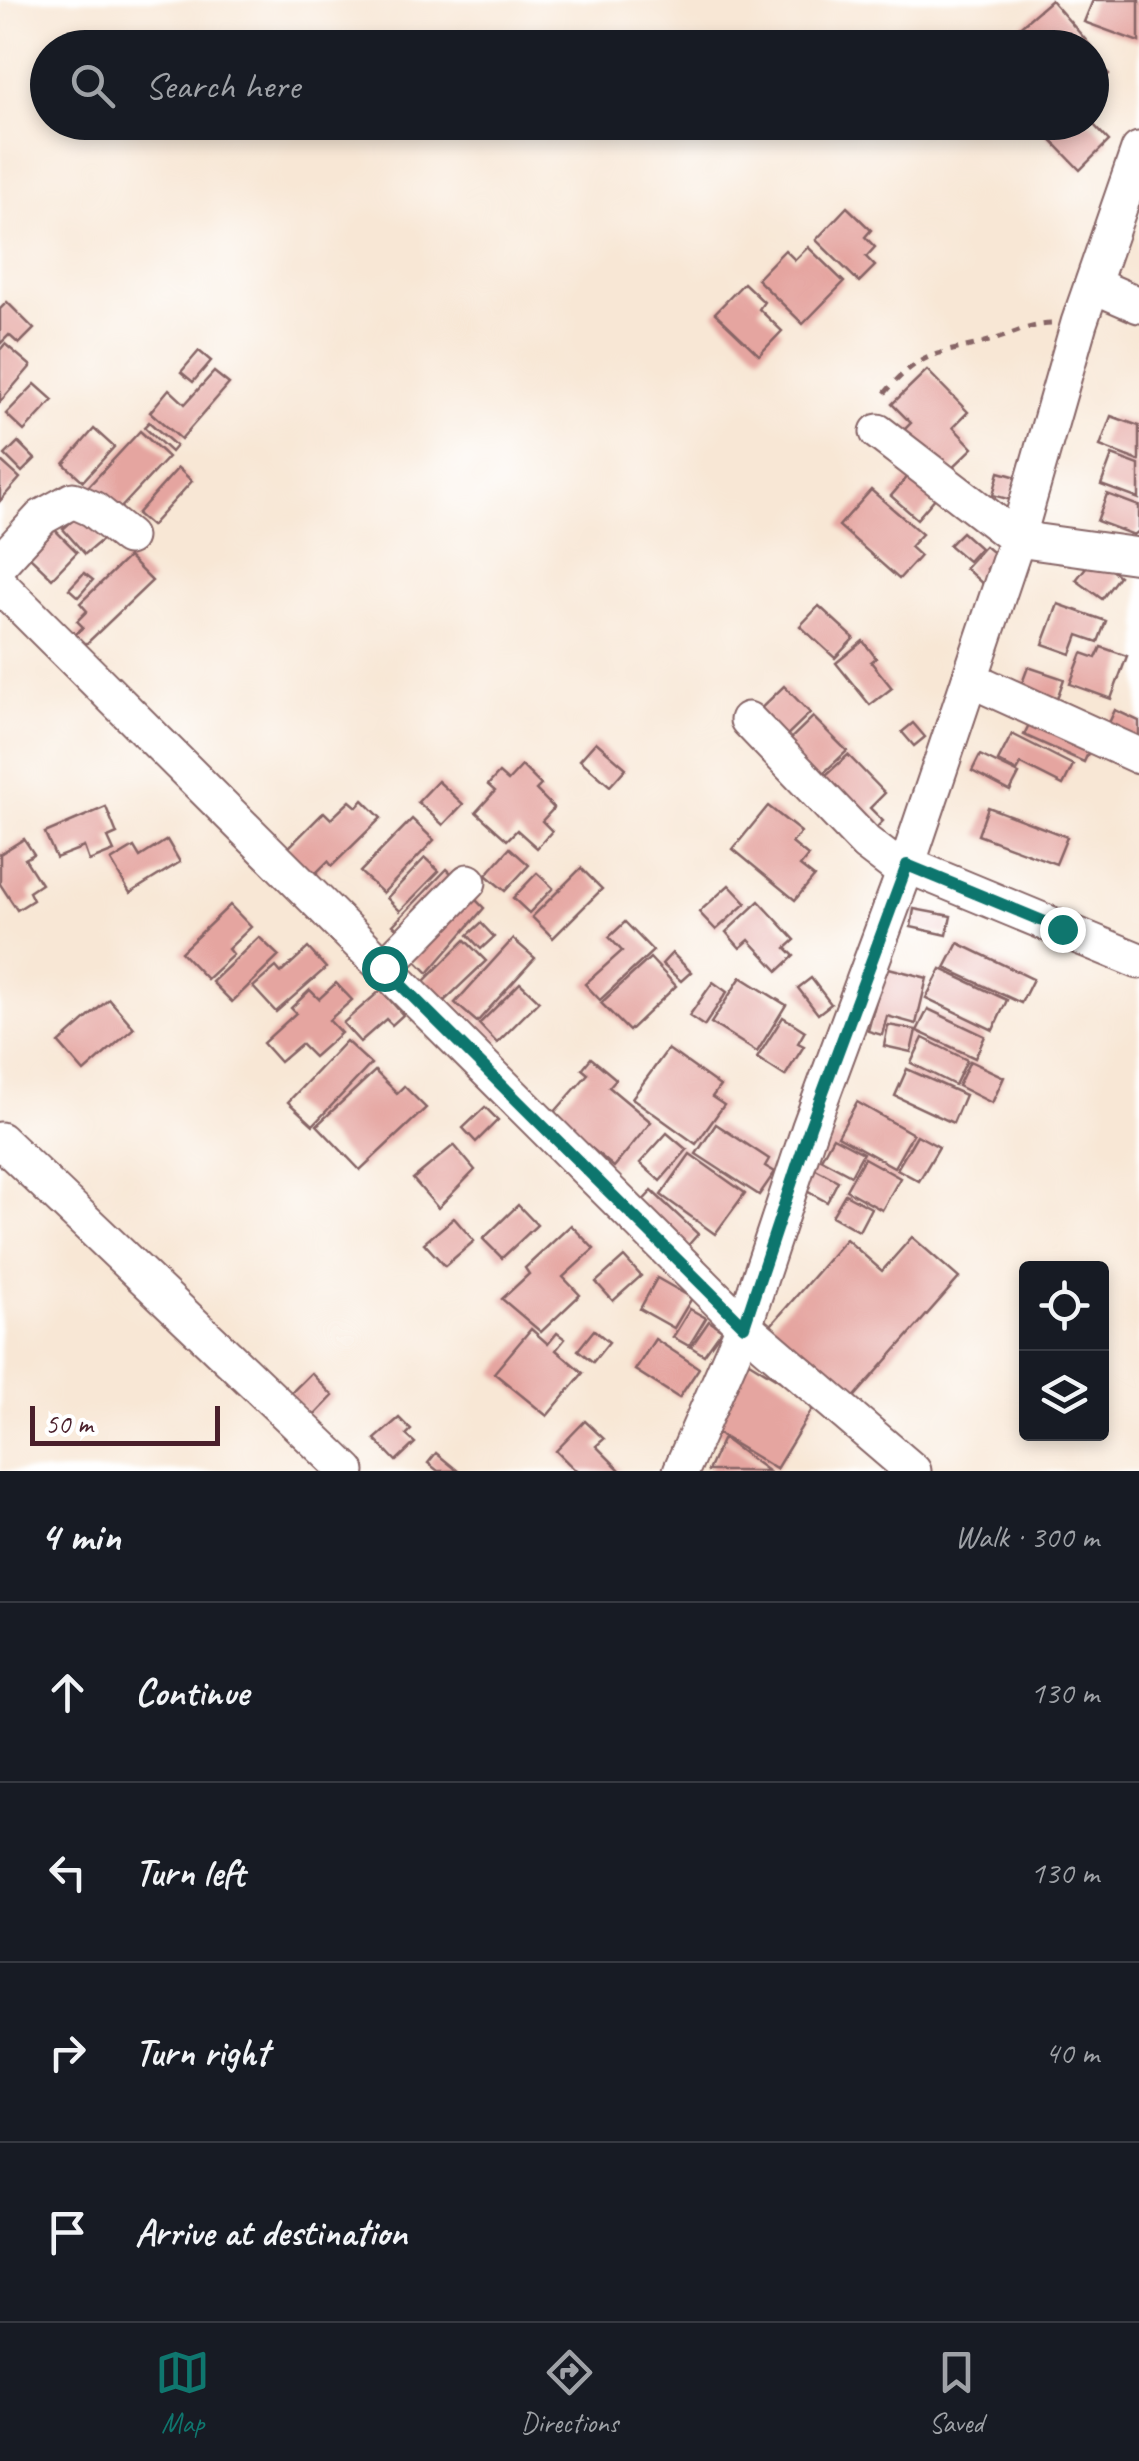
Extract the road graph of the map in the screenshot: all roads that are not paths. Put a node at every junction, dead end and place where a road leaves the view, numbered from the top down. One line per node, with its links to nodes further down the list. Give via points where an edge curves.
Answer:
1 (1139, 150): 2 (street)
2 (1093, 285): 3 (street); 6 (street)
3 (1139, 306)
4 (878, 432): 6 (street)
5 (128, 537): 8 (street, via 73,500 42,517)
6 (1017, 539): 7 (street); 10 (street)
7 (1139, 556)
8 (0, 563)
9 (0, 585): 16 (street)
10 (970, 679): 12 (street); 13 (street)
11 (748, 720): 13 (street, via 866,844)
12 (1139, 756)
13 (905, 868): 15 (street); 18 (street)
14 (468, 882): 16 (street)
15 (1139, 961)
16 (384, 968): 18 (street)
17 (0, 1140): 19 (street)
18 (744, 1326): 20 (street); 21 (street)
19 (347, 1471)
20 (681, 1471)
21 (913, 1471)

